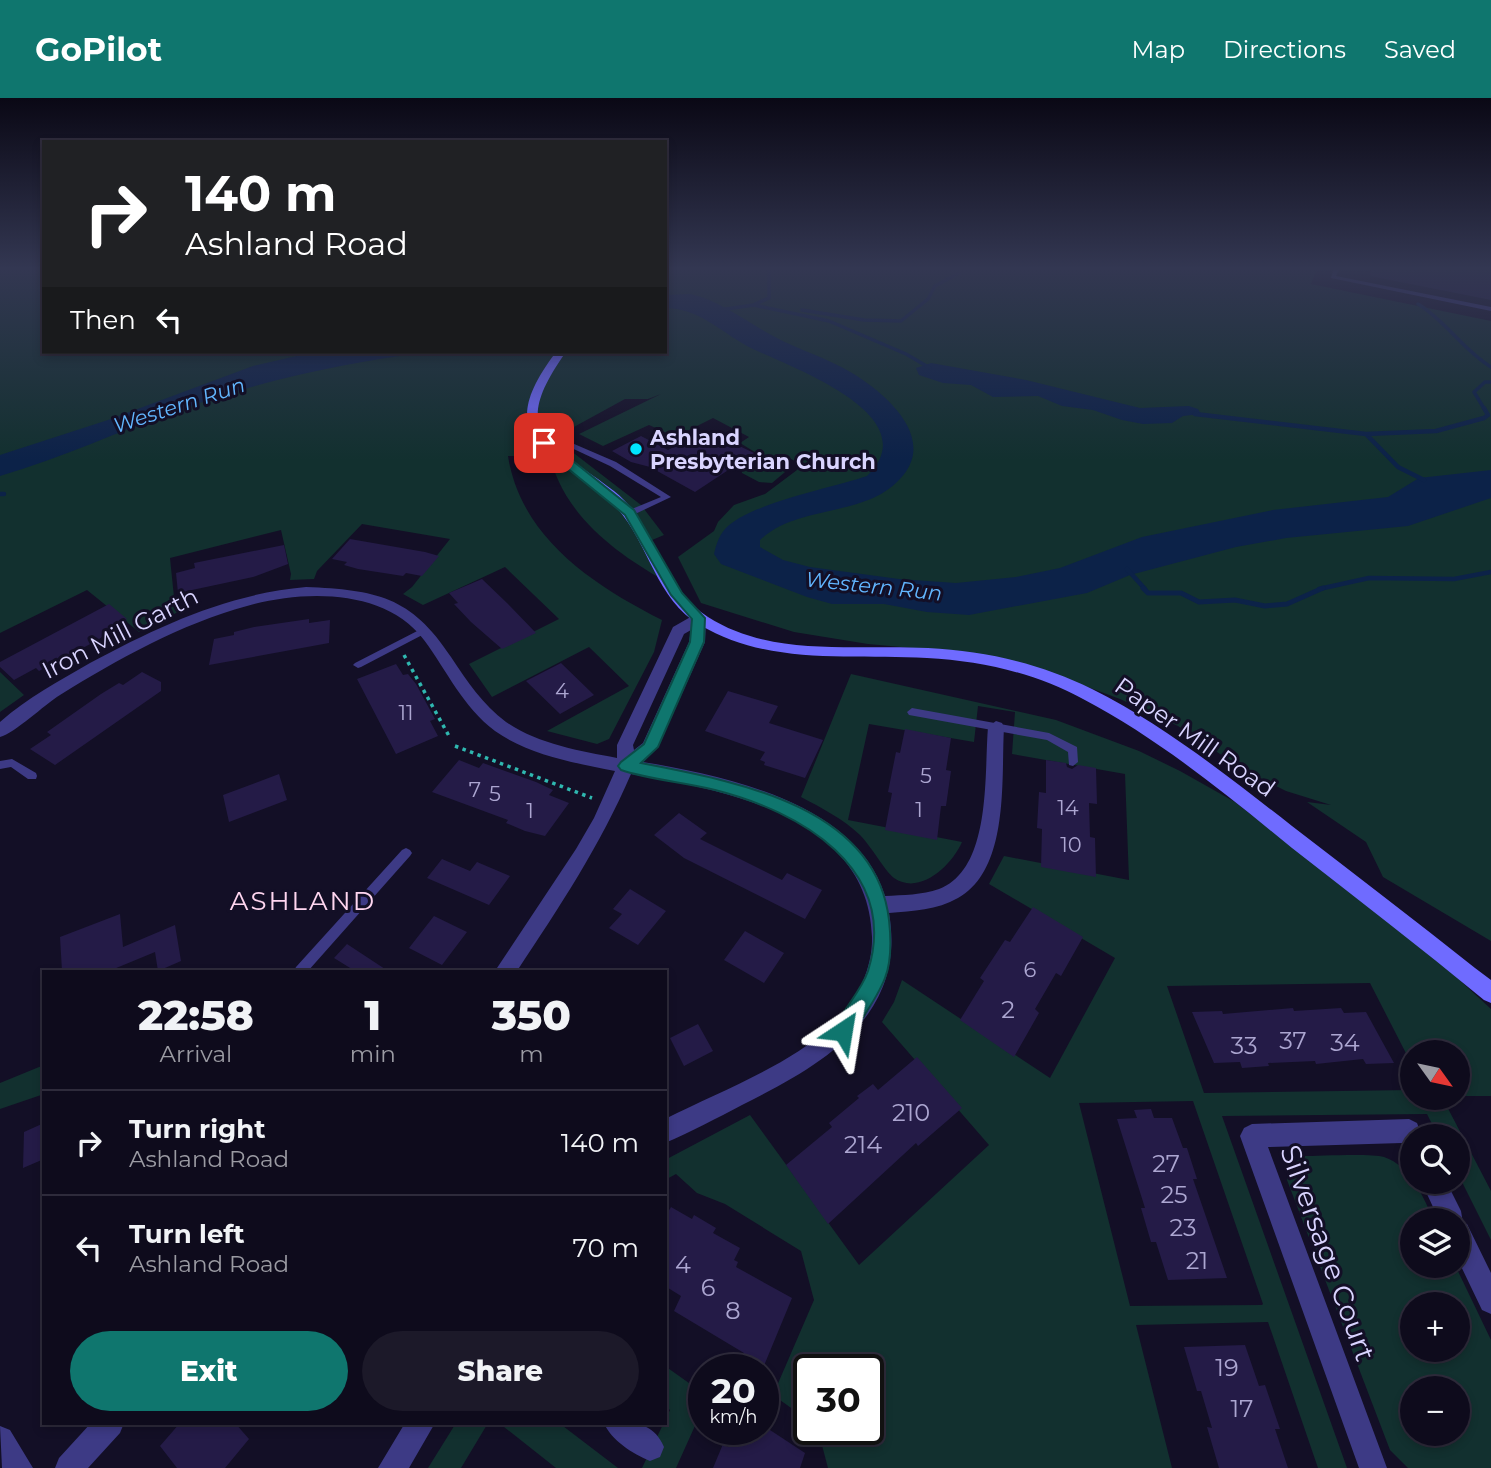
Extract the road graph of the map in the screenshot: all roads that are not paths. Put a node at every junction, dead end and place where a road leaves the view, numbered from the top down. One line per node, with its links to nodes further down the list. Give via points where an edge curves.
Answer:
1 (560, 354): 2 (main road, via 536,391 531,412)
2 (535, 429): 3 (main road, via 553,452); 3 (lane, via 613,464 667,497)
3 (630, 513): 4 (main road, via 677,595)
4 (699, 618): 12 (street, via 697,642 650,747); 12 (street, via 678,631 625,745); 18 (main road, Paper Mill Road, via 732,635 772,646 993,659 1087,693 1202,768)
5 (425, 630): 6 (lane); 9 (street, Iron Mill Garth, via 388,604 348,594 296,592 243,601 150,638 33,704); 12 (street, Iron Mill Garth, via 466,694 501,727 545,748)
6 (358, 665)
7 (912, 712): 8 (lane)
8 (996, 727): 10 (lane, via 1049,737 1073,750); 15 (street, via 987,834 979,864 952,891 930,900)
9 (0, 731)
10 (1073, 762)
11 (0, 765): 13 (lane, via 12,763)
12 (626, 766): 15 (street, Iron Mill Garth, via 716,784 792,812 849,849 867,875); 17 (street, via 583,855)
13 (32, 776)
14 (406, 853): 16 (lane)
15 (879, 905): 19 (street, Iron Mill Garth, via 883,940 877,975 843,1031 811,1056)
16 (301, 970)
17 (506, 970)
18 (1491, 993)
19 (667, 1130)
20 (1400, 1131): 31 (street, Silversage Court, via 1252,1136)
21 (1470, 1258): 22 (street)
22 (1491, 1301)
23 (108, 1425): 29 (street)
24 (420, 1425): 30 (street)
25 (621, 1425): 27 (street)
26 (0, 1440): 28 (street)
27 (650, 1447)
28 (19, 1468)
29 (69, 1468)
30 (392, 1468)
31 (1373, 1468)

